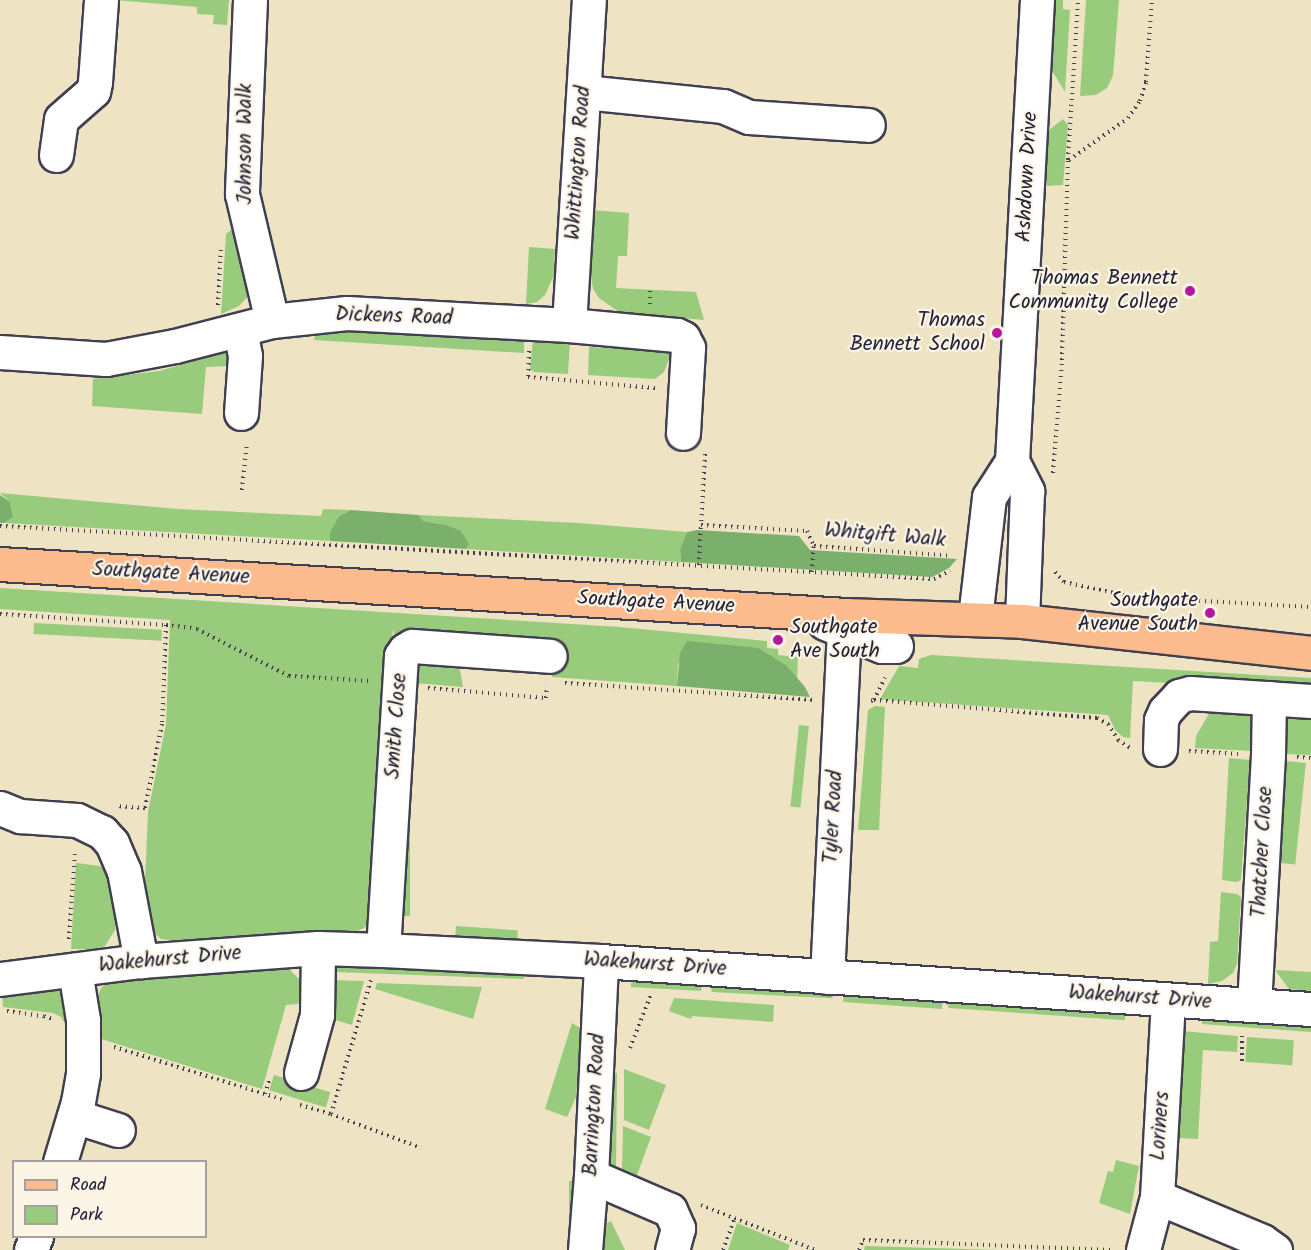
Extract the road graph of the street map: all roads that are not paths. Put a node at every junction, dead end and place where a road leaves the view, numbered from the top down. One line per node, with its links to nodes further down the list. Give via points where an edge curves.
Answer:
1 (101, 0): 7 (street, via 93,91 61,119)
2 (250, 0): 8 (street, Johnson Walk, via 242,194)
3 (589, 0): 5 (street, Whittington Road)
4 (1037, 0): 14 (street, Ashdown Drive)
5 (584, 92): 6 (street, via 723,106 749,117); 9 (street, Whittington Road)
6 (868, 125)
7 (56, 155)
8 (272, 321): 9 (street, Dickens Road, via 346,313); 10 (street, Dickens Road)
9 (569, 325): 13 (street, Dickens Road, via 683,338 688,348)
10 (228, 333): 11 (street, Dickens Road, via 105,359); 12 (street, via 245,356)
11 (0, 352)
12 (241, 413)
13 (683, 433)
14 (1012, 461): 16 (street, Ashdown Drive, via 989,497 972,552); 17 (street, Ashdown Drive, via 1027,491)
15 (0, 564): 18 (main road, Southgate Avenue, via 793,611)
16 (975, 618): 17 (main road, Southgate Avenue); 18 (main road, Southgate Avenue)
17 (1022, 621): 20 (main road, Southgate Avenue)
18 (843, 634): 19 (street, via 882,646); 31 (street, Tyler Road)
19 (896, 646)
20 (1311, 653)
21 (550, 656): 30 (street, Smith Close, via 412,646 401,656)
22 (1269, 698): 23 (street); 24 (street, via 1190,693 1179,696 1161,720); 35 (street, Thatcher Close)
23 (1311, 701)
24 (1160, 749)
25 (0, 808): 28 (street, via 20,816 77,820 102,832 112,843 124,871)
26 (318, 948): 28 (street, Wakehurst Drive); 30 (street, Wakehurst Drive); 36 (street, via 317,1015)
27 (72, 956): 28 (street, Wakehurst Drive); 32 (street, Wakehurst Drive); 37 (street, via 84,1038 83,1073)
28 (141, 961)
29 (601, 961): 30 (street, Wakehurst Drive); 31 (street, Wakehurst Drive); 40 (street, Barrington Road)
30 (377, 963)
31 (826, 977): 33 (street, Wakehurst Drive)
32 (0, 979)
33 (1168, 1001): 35 (street, Wakehurst Drive); 41 (street, Loriners)
34 (1311, 1009): 35 (street, Wakehurst Drive)
35 (1248, 1018)
36 (295, 1093)
37 (74, 1116): 38 (street); 39 (street)
38 (118, 1130)
39 (60, 1160)
40 (591, 1176): 42 (street, Barrington Road); 43 (street, via 669,1210 678,1228)
41 (1157, 1197): 44 (street, Loriners); 45 (street)
42 (585, 1250)
43 (672, 1250)
44 (1143, 1250)
45 (1275, 1250)

